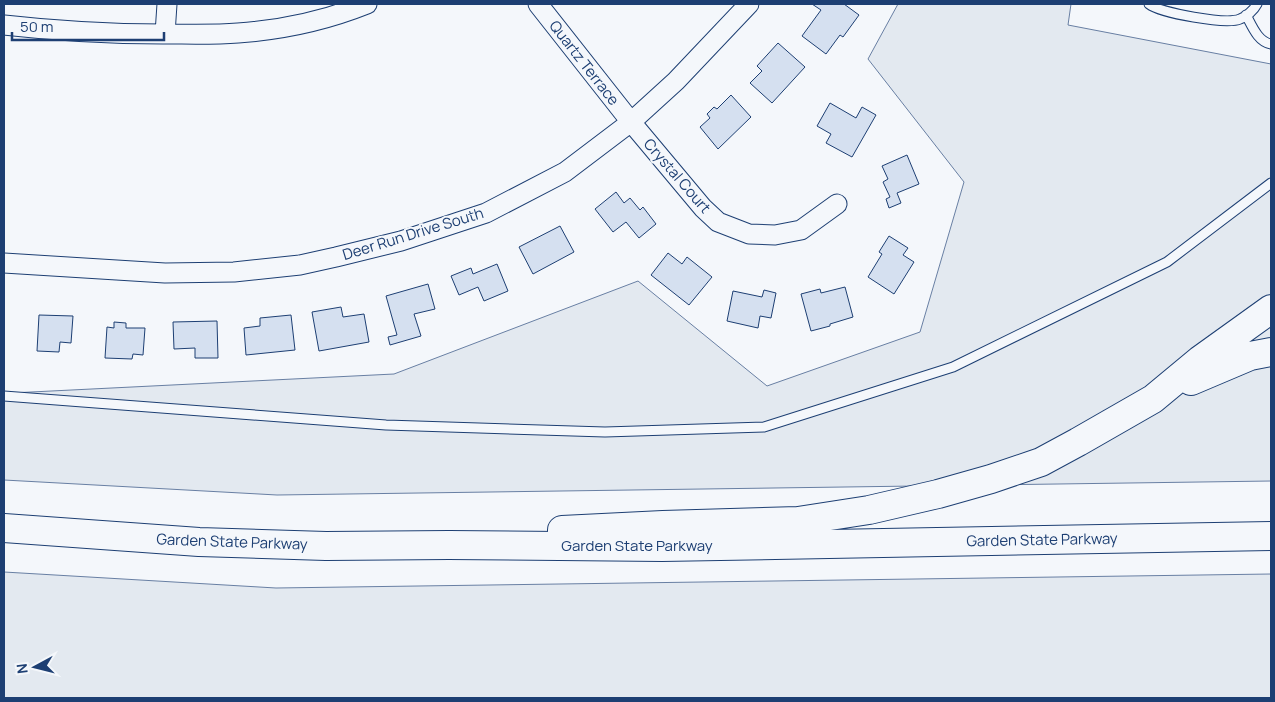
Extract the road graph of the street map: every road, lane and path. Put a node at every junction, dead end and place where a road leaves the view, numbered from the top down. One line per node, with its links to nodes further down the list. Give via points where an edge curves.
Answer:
1 (167, 4): 9 (street)
2 (367, 4): 9 (street, via 316,20 240,33)
3 (538, 4): 11 (street, Quartz Terrace)
4 (749, 4): 11 (street, Deer Run Drive South, via 676,81)
5 (1150, 4): 7 (lane, via 1165,12 1228,22)
6 (1257, 4): 7 (lane)
7 (1246, 15): 10 (lane, via 1258,36)
8 (4, 25): 9 (street, via 54,31)
9 (164, 34)
10 (1271, 44)
11 (631, 122): 13 (street, Crystal Court, via 718,222 749,234 775,235 801,230); 14 (street, Deer Run Drive South, via 565,172 486,213 336,258 234,272 165,273)
12 (1271, 183): 17 (lane, via 1167,262 953,367 764,427 605,432 386,425)
13 (837, 204)
14 (4, 263)
15 (1271, 309): 18 (highway)
16 (1271, 352): 18 (highway, via 1242,359)
17 (4, 396)
18 (1152, 398): 21 (highway, via 1041,462 938,494 869,510 798,521 518,534)
19 (4, 528): 21 (highway, Garden State Parkway, via 199,542)
20 (1271, 536): 21 (highway, Garden State Parkway, via 662,547)
21 (449, 545)

